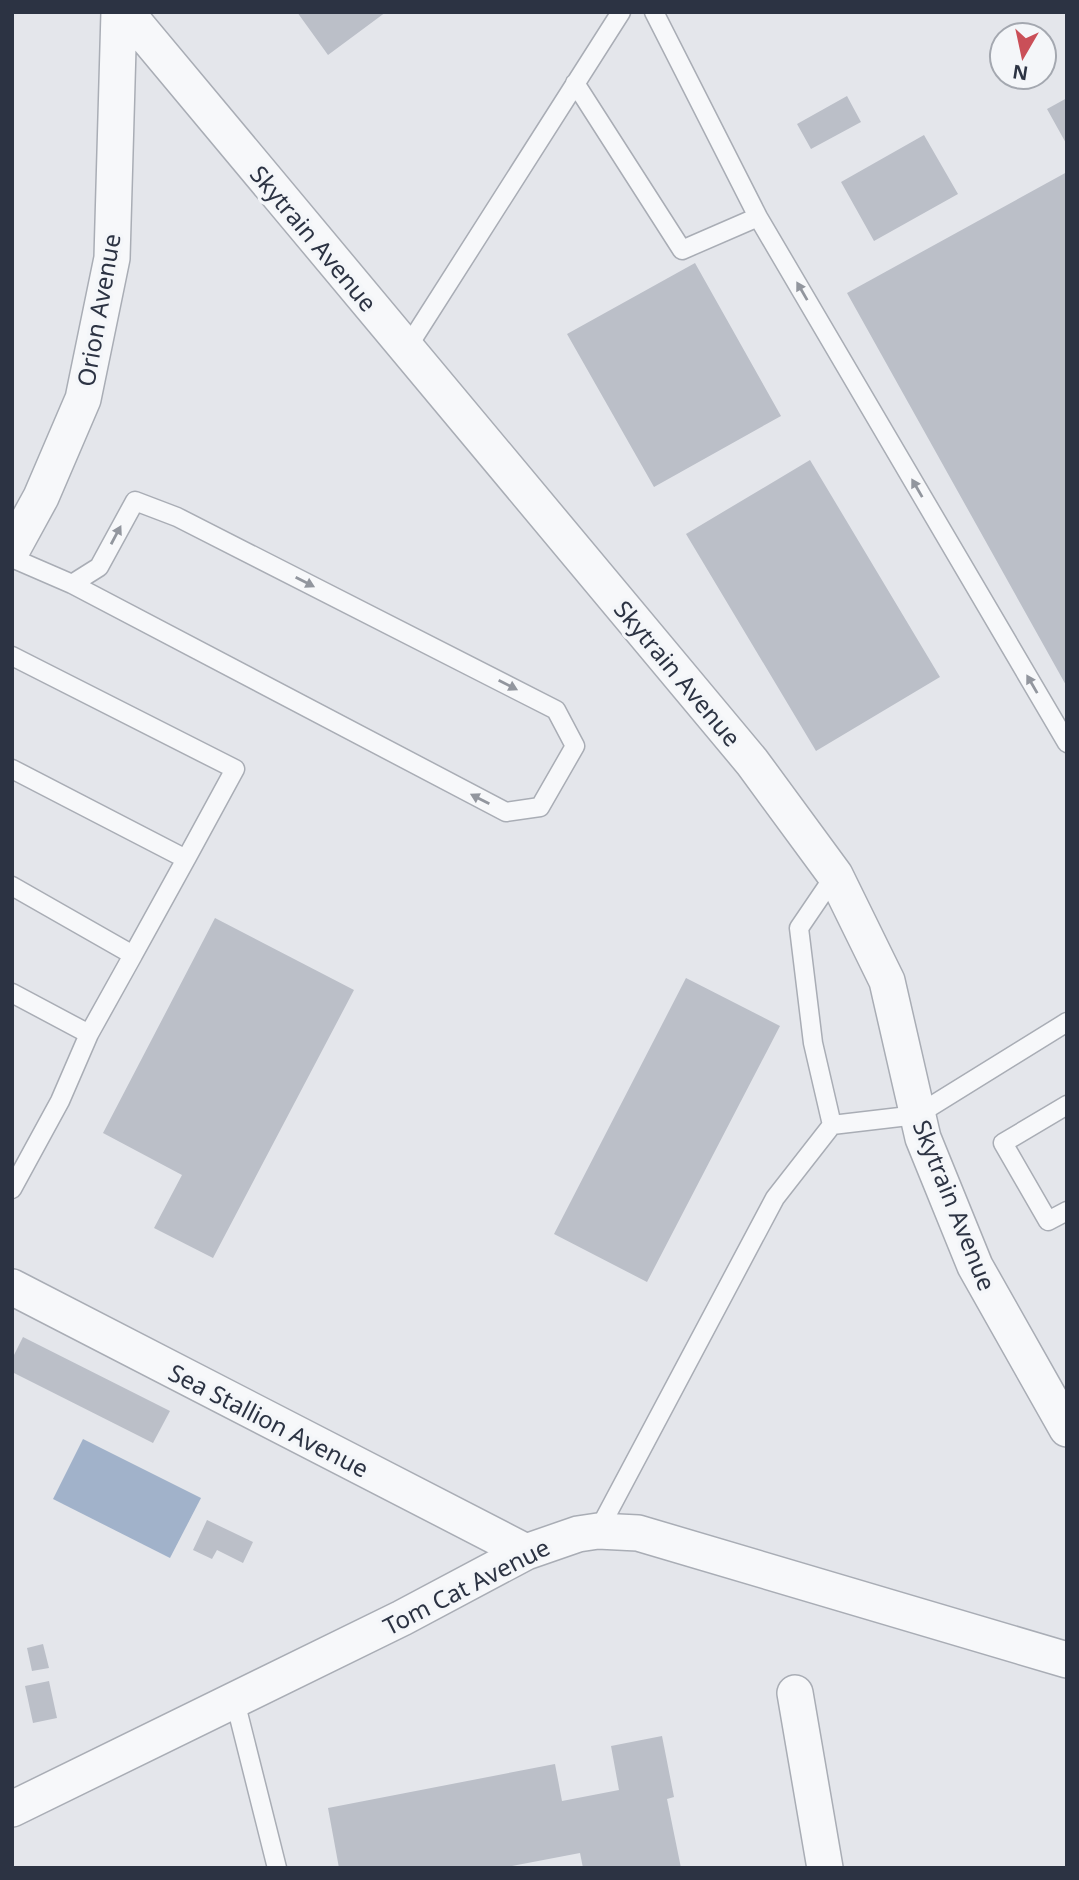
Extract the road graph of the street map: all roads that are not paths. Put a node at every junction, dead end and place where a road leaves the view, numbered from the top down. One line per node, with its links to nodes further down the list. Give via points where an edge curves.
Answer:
1 (118, 12): 8 (street, Orion Avenue, via 112,258 83,399 41,497)
2 (126, 12): 7 (street, Skytrain Avenue)
3 (621, 12): 5 (lane)
4 (654, 12): 6 (lane)
5 (575, 83): 6 (lane, via 682,250); 7 (lane)
6 (758, 217): 12 (lane, one-way to 6)
7 (407, 348): 15 (street, Skytrain Avenue, via 752,762)
8 (12, 550)
9 (12, 558): 10 (lane)
10 (72, 584): 10 (lane, one-way to 10, via 99,567 135,501 177,517 556,710 575,746 540,807 506,812)
11 (12, 656): 14 (lane, via 235,769)
12 (1067, 743)
13 (12, 769): 14 (lane)
14 (186, 859): 17 (lane)
15 (835, 875): 22 (street, Skytrain Avenue, via 887,981); 23 (lane, via 799,929 813,1043)
16 (12, 886): 17 (lane)
17 (132, 955): 20 (lane)
18 (12, 993): 20 (lane)
19 (1067, 1023): 22 (lane)
20 (89, 1034): 24 (lane, via 60,1101)
21 (1067, 1105): 25 (lane, via 1003,1143 1048,1221)
22 (918, 1115): 23 (lane); 27 (street, Skytrain Avenue, via 975,1266)
23 (832, 1125): 28 (lane, via 775,1198)
24 (12, 1189)
25 (1067, 1211)
26 (12, 1287): 29 (street, Sea Stallion Avenue)
27 (1067, 1429)
28 (598, 1531): 29 (street, Tom Cat Avenue); 30 (street, Tom Cat Avenue, via 638,1533)
29 (526, 1552): 32 (street, Tom Cat Avenue)
30 (1067, 1660)
31 (795, 1693): 35 (street)
32 (235, 1700): 33 (street, Tom Cat Avenue); 34 (lane)
33 (12, 1810)
34 (277, 1868)
35 (825, 1868)

